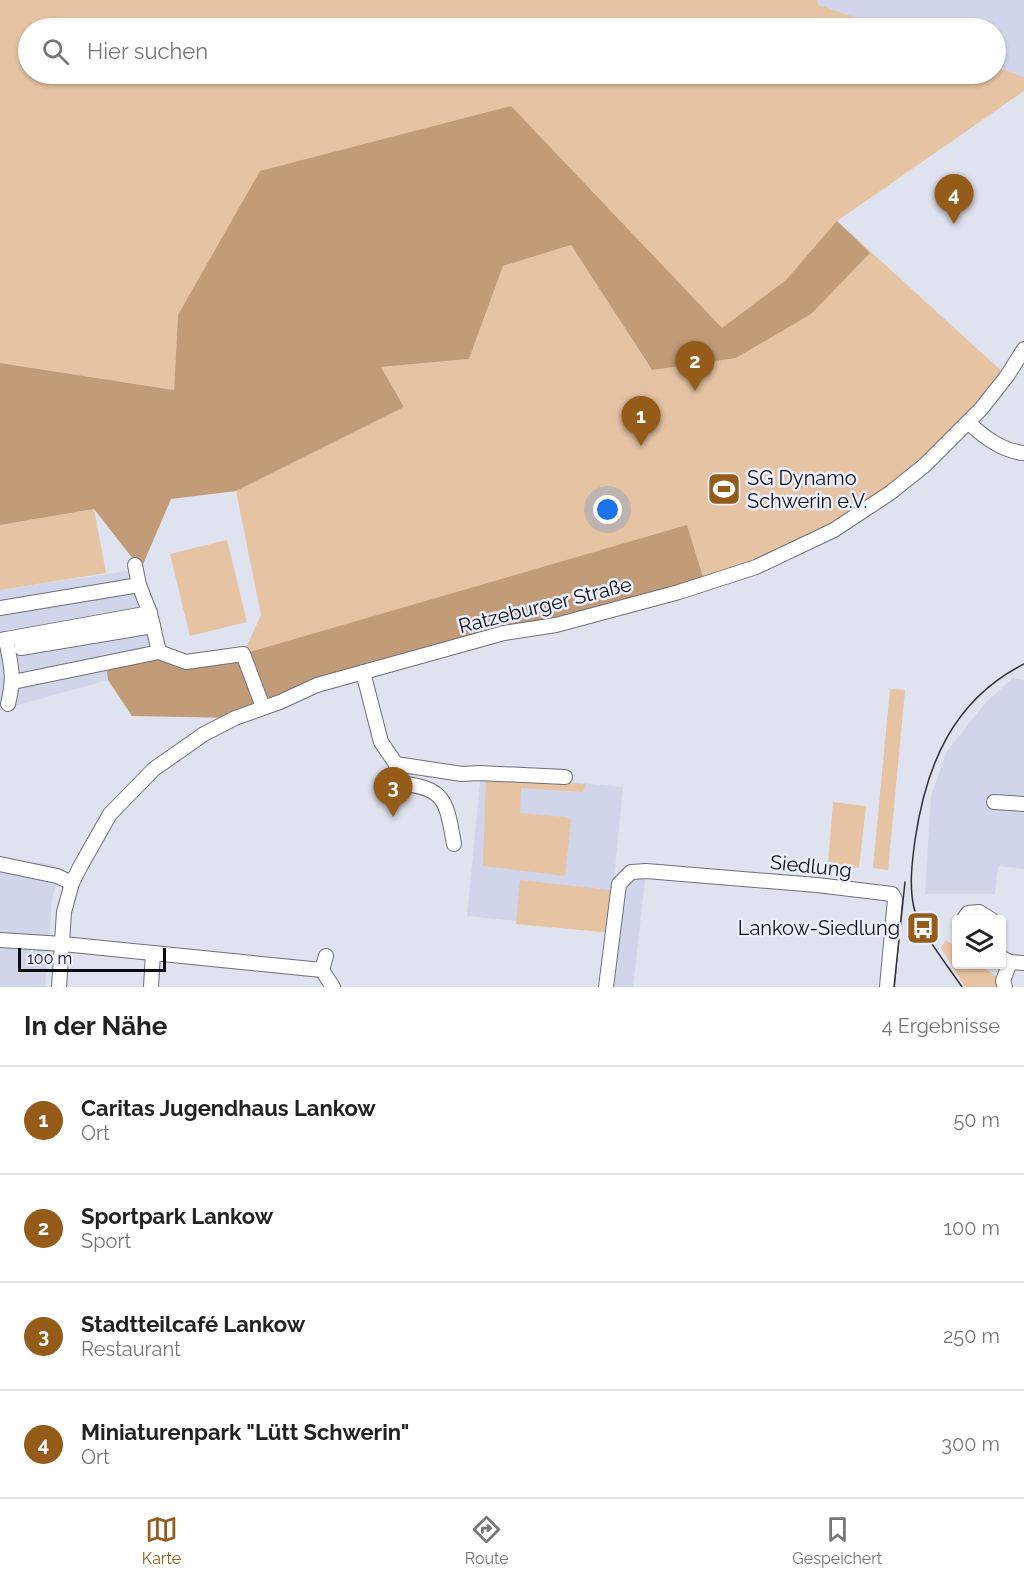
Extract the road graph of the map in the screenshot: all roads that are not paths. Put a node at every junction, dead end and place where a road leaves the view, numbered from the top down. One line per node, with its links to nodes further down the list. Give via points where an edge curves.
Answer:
1 (1024, 349): 2 (street, Ratzeburger Straße)
2 (969, 423): 3 (street, via 989,441); 11 (street, Ratzeburger Straße, via 890,493 834,530 756,567 556,625 504,633)
3 (1024, 453)
4 (135, 565): 5 (street)
5 (139, 585): 6 (street); 7 (street)
6 (0, 608)
7 (152, 619): 8 (street); 9 (street); 10 (street)
8 (3, 640): 12 (street)
9 (21, 648)
10 (159, 652): 12 (street); 14 (street, via 186,662 243,654)
11 (363, 672): 14 (street, Ratzeburger Straße); 15 (street, via 381,742)
12 (9, 674): 13 (street)
13 (3, 705)
14 (263, 707): 21 (street, Ratzeburger Straße, via 204,734 154,769 110,814)
15 (396, 764): 16 (street, via 462,774); 19 (street, via 398,783 430,789 441,797)
16 (565, 777)
17 (994, 802): 18 (street)
18 (1024, 804)
19 (454, 844)
20 (0, 864): 21 (street)
21 (72, 883): 25 (street, Ratzeburger Straße, via 64,912)
22 (967, 915): 23 (street, via 979,912)
23 (984, 915)
24 (0, 940): 25 (street)
25 (63, 944): 26 (street); 28 (street, Ratzeburger Straße)
26 (153, 953): 29 (street); 30 (street, via 324,963)
27 (1012, 961): 33 (street, via 1003,981)
28 (59, 987)
29 (151, 987)
30 (333, 987)
31 (606, 987): 32 (street, Siedlung, via 619,884 631,872 646,871 892,894 895,899)
32 (887, 987)
33 (1005, 987)

